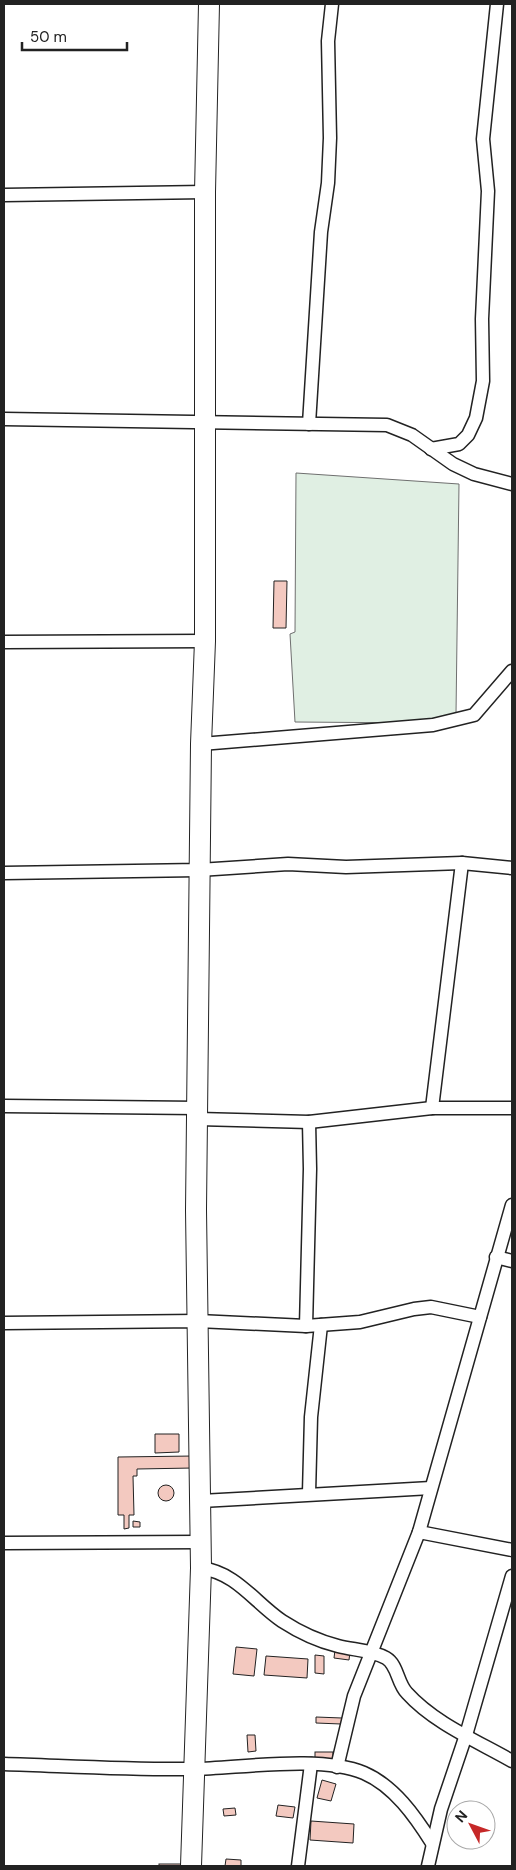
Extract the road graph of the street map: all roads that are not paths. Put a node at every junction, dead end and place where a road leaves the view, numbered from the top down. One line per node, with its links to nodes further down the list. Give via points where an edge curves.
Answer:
1 (209, 4): 4 (main road)
2 (332, 4): 8 (street, via 328,41 330,147 321,232)
3 (497, 4): 9 (street, via 483,139 488,191 482,319 483,380 476,418 468,435 459,444)
4 (205, 192): 5 (street); 7 (main road)
5 (4, 195)
6 (4, 419): 7 (street)
7 (204, 420): 8 (street); 11 (main road)
8 (309, 424): 9 (street, via 387,425 412,435)
9 (431, 449): 10 (street, via 474,474)
10 (512, 484)
11 (205, 641): 12 (street); 14 (main road)
12 (4, 642)
13 (512, 671): 14 (street, via 474,715 457,719 433,724)
14 (201, 744): 17 (main road)
15 (462, 864): 16 (street); 17 (street, via 346,867 288,864); 20 (street)
16 (512, 868)
17 (200, 870): 18 (street); 22 (main road)
18 (4, 873)
19 (4, 1106): 22 (street)
20 (432, 1108): 21 (street); 23 (street)
21 (512, 1108)
22 (198, 1114): 23 (street); 28 (main road)
23 (309, 1122): 31 (street)
24 (512, 1205): 25 (street)
25 (496, 1257): 26 (street); 27 (street)
26 (512, 1261)
27 (480, 1316): 30 (street, via 431,1307 360,1322); 32 (street)
28 (198, 1322): 29 (street); 31 (street); 34 (main road)
29 (4, 1323)
30 (322, 1325): 31 (street); 33 (street, via 311,1417)
31 (306, 1326)
32 (431, 1488): 33 (street); 35 (street)
33 (309, 1493): 34 (street)
34 (201, 1501): 36 (main road)
35 (419, 1532): 38 (street); 41 (street)
36 (200, 1542): 37 (street); 39 (main road)
37 (4, 1543)
38 (512, 1550)
39 (201, 1568): 41 (street, via 230,1577 281,1620 313,1637); 47 (main road)
40 (512, 1576): 42 (street)
41 (372, 1653): 42 (street, via 384,1656 393,1664 407,1694); 46 (street, via 354,1696)
42 (466, 1735): 43 (street); 48 (street)
43 (512, 1761)
44 (4, 1764): 47 (street)
45 (311, 1764): 46 (street); 47 (street); 50 (street)
46 (337, 1767): 48 (street, via 363,1772 379,1782 417,1819)
47 (193, 1769): 49 (main road)
48 (432, 1843): 51 (street)
49 (191, 1866)
50 (298, 1866)
51 (428, 1866)

